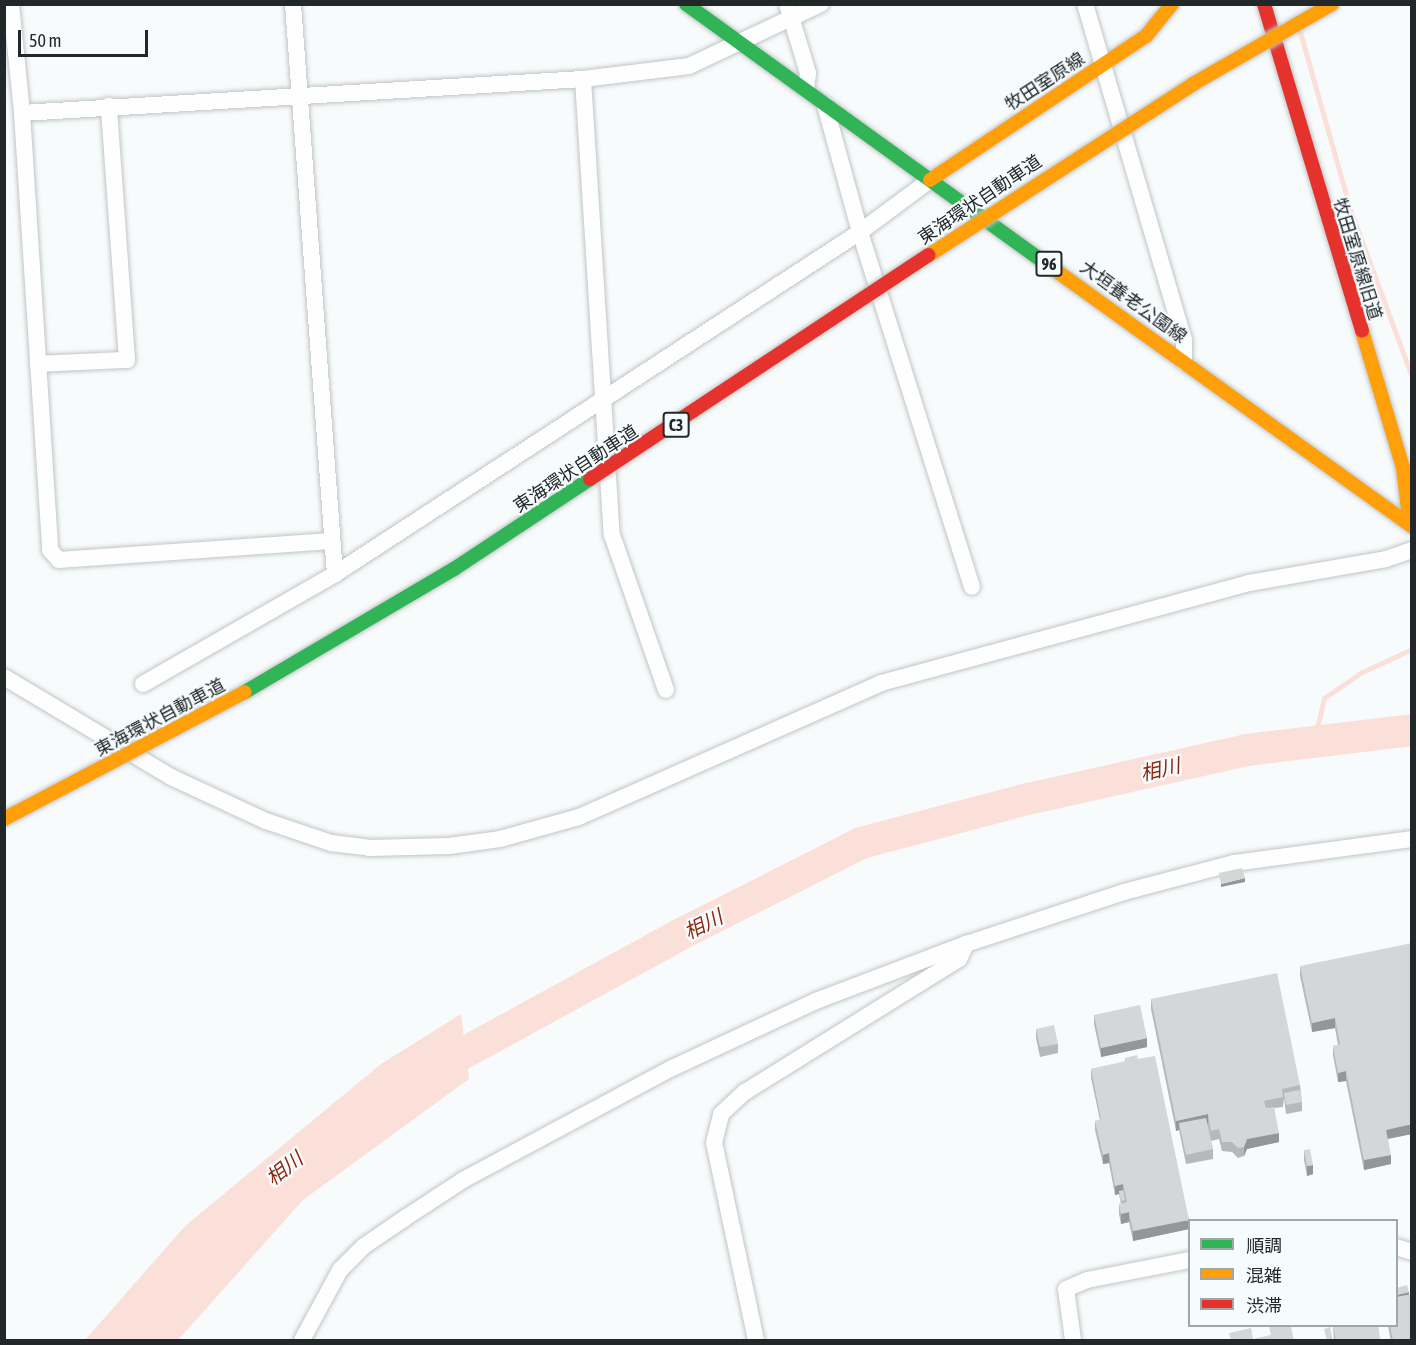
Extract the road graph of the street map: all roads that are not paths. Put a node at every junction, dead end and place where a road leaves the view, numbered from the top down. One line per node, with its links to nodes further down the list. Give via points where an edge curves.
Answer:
1 (293, 4): 14 (street)
2 (686, 4): 10 (main road, 大垣養老公園線 / 96)
3 (821, 4): 8 (street)
4 (1085, 4): 11 (street)
5 (1172, 4): 11 (main road, 牧田室原線, via 1146,36)
6 (1264, 4): 23 (main road, 牧田室原線旧道, via 1403,468)
7 (1332, 4): 31 (main road, 東海環状自動車道 / C3, bridge, via 1193,84 1071,161 454,569 219,707)
8 (789, 11): 10 (street); 13 (street, via 808,73)
9 (9, 14): 17 (street)
10 (741, 44): 12 (street, via 689,66); 13 (main road, 大垣養老公園線 / 96)
11 (1103, 66): 18 (main road, 牧田室原線); 20 (street, via 1184,340)
12 (583, 79): 14 (street); 22 (street)
13 (806, 89): 15 (main road, 大垣養老公園線 / 96)
14 (299, 95): 16 (street); 24 (street)
15 (825, 105): 18 (main road, 大垣養老公園線 / 96); 19 (street)
16 (109, 106): 17 (street); 21 (street, via 127,360)
17 (22, 113): 21 (street)
18 (930, 180): 19 (street); 20 (main road, 大垣養老公園線 / 96)
19 (860, 232): 22 (street); 27 (street)
20 (1184, 362): 23 (main road, 大垣養老公園線 / 96)
21 (38, 364): 24 (street, via 51,550 59,560)
22 (603, 401): 26 (street); 30 (street, via 612,535)
23 (1411, 525)
24 (330, 541): 26 (street)
25 (1412, 550): 28 (street, via 1386,559 1249,583 881,683 579,817 500,839 449,846 369,848 331,843 266,821 171,777)
26 (335, 574): 29 (street)
27 (972, 587)
28 (4, 677)
29 (143, 684)
30 (666, 690)
31 (4, 819)
32 (1412, 839): 33 (street, via 1234,863 1124,892)
33 (966, 944): 35 (street, via 816,1001 702,1054 463,1180 364,1246 340,1270); 36 (street, via 959,959 745,1092 721,1114 714,1143)
34 (1188, 1260): 37 (street, via 1087,1280 1066,1289)
35 (302, 1341)
36 (756, 1341)
37 (1073, 1341)

